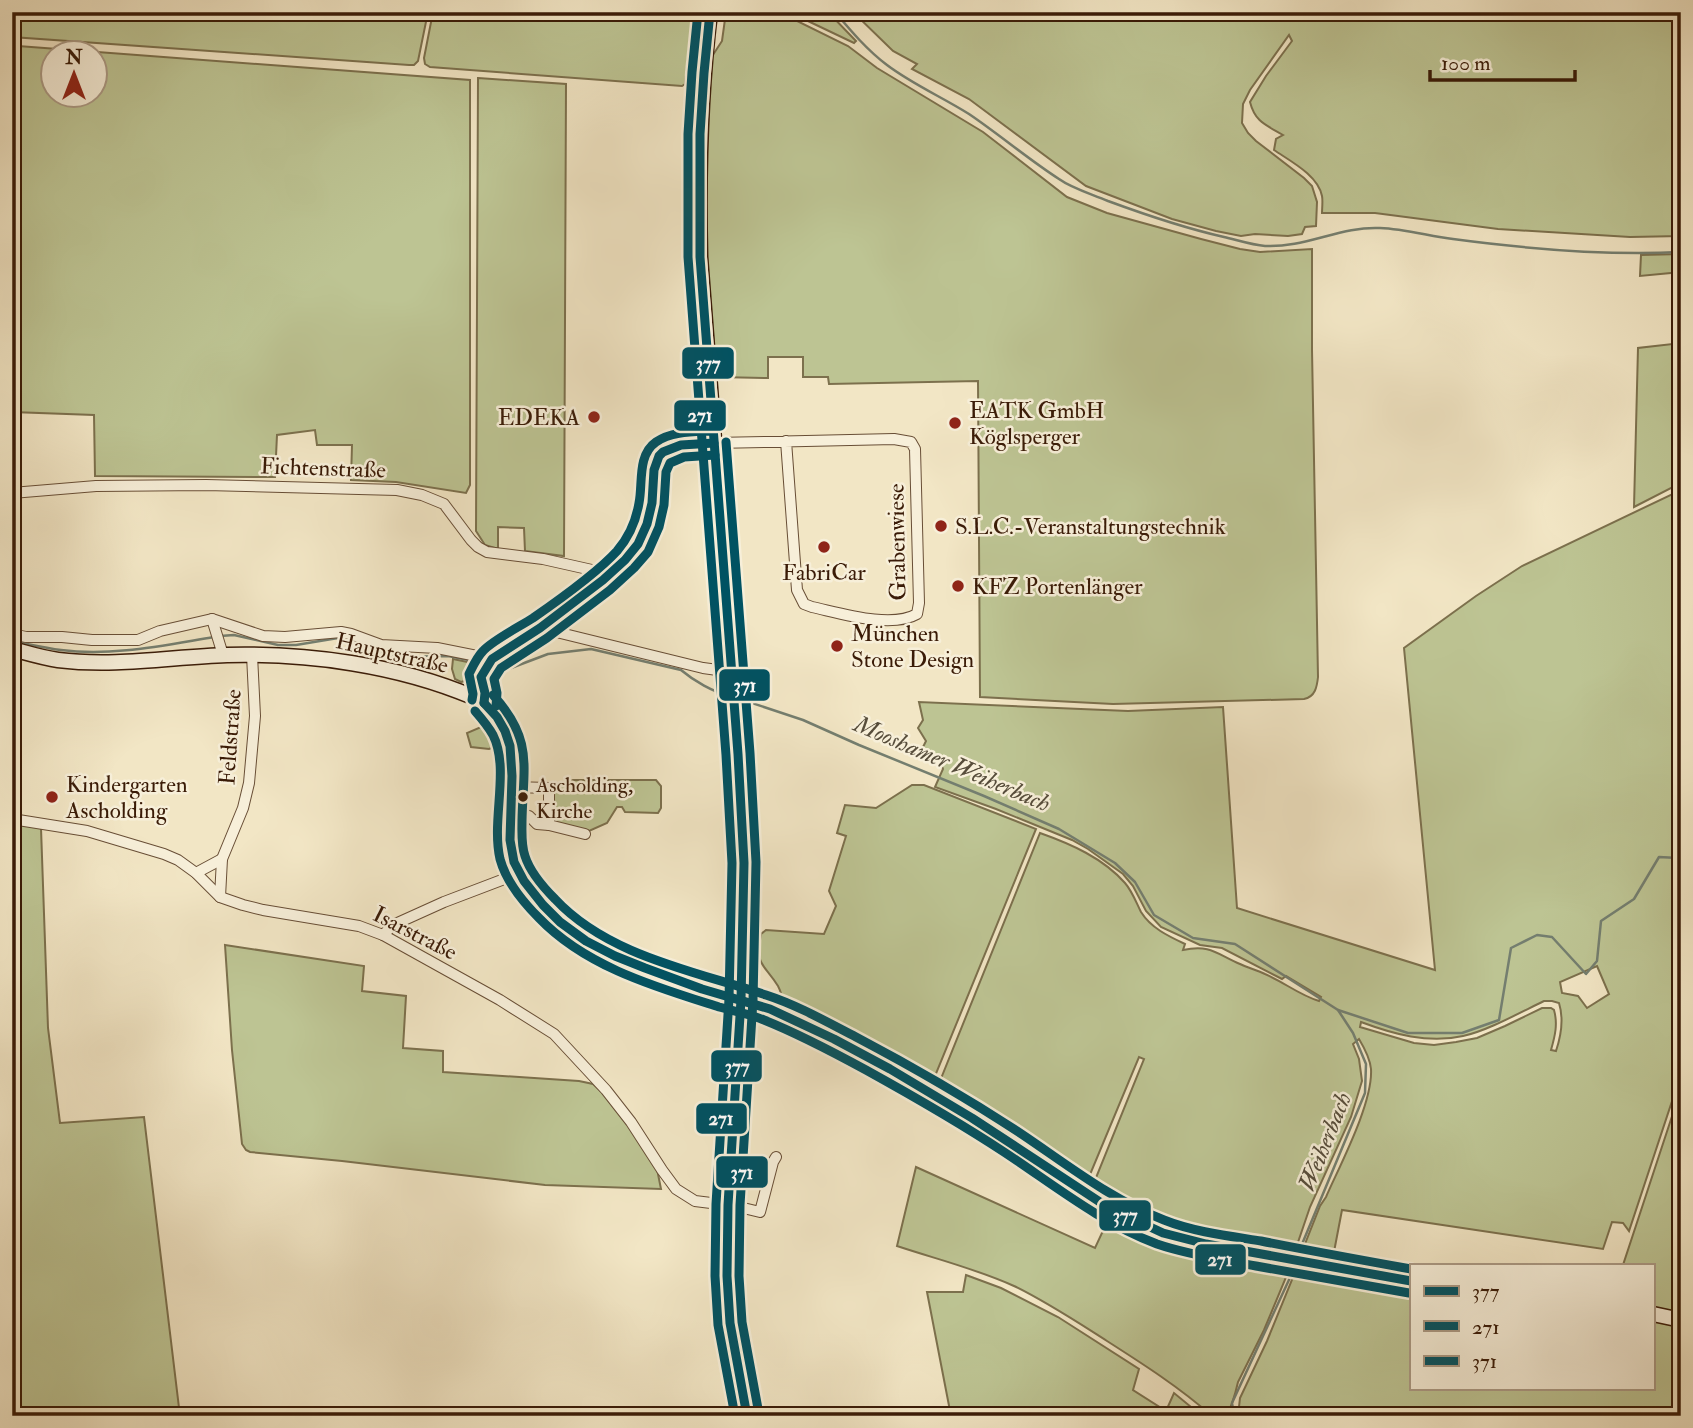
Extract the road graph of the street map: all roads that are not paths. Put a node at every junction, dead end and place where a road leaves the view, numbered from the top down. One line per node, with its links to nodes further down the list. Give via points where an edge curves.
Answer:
1 (710, 12): 3 (main road, via 698,205)
2 (786, 441): 2 (street, Grabenwiese, via 911,442 915,449 917,614 873,619 804,604 797,590); 3 (street, Grabenwiese)
3 (714, 443): 5 (street, Grabenwiese, via 681,445 659,456 647,524 638,544); 13 (main road)
4 (12, 493): 5 (street, Fichtenstraße, via 96,486 397,489 444,505 471,540 487,552 593,570)
5 (603, 580): 7 (street)
6 (212, 619): 8 (street, via 138,640); 10 (street); 12 (street, via 263,636 341,632 381,645 437,648)
7 (540, 628): 12 (street); 13 (street)
8 (12, 634)
9 (12, 649): 10 (main road, Hauptstraße, via 88,662 134,662)
10 (221, 650): 11 (main road, Hauptstraße)
11 (252, 655): 14 (main road, Hauptstraße, via 366,665); 21 (street, Feldstraße, via 255,716 249,783)
12 (488, 667): 14 (street); 15 (street)
13 (732, 679): 26 (main road, via 744,863)
14 (464, 694): 15 (main road, Hauptstraße)
15 (484, 702): 16 (main road, via 509,738)
16 (512, 787): 17 (main road); 19 (street, via 549,788)
17 (510, 811): 19 (street); 23 (main road, via 511,849)
18 (12, 819): 22 (street, Isarstraße, via 87,831 164,854)
19 (549, 825): 20 (street)
20 (585, 834)
21 (222, 859): 22 (street); 24 (street, Feldstraße)
22 (196, 873): 24 (street, Isarstraße)
23 (520, 873): 25 (street, via 393,925); 26 (main road, via 563,925 598,948)
24 (220, 897): 25 (street, Isarstraße)
25 (383, 935): 28 (street, Isarstraße, via 554,1034 606,1090 676,1189 695,1201)
26 (741, 1000): 28 (main road); 29 (main road, via 774,1010 932,1093 1109,1208 1163,1233)
27 (776, 1157): 28 (street, Isarstraße, via 760,1212)
28 (728, 1205): 32 (main road, via 730,1324)
29 (1410, 1281)
30 (1654, 1314): 31 (main road)
31 (1681, 1320)
32 (747, 1416)

